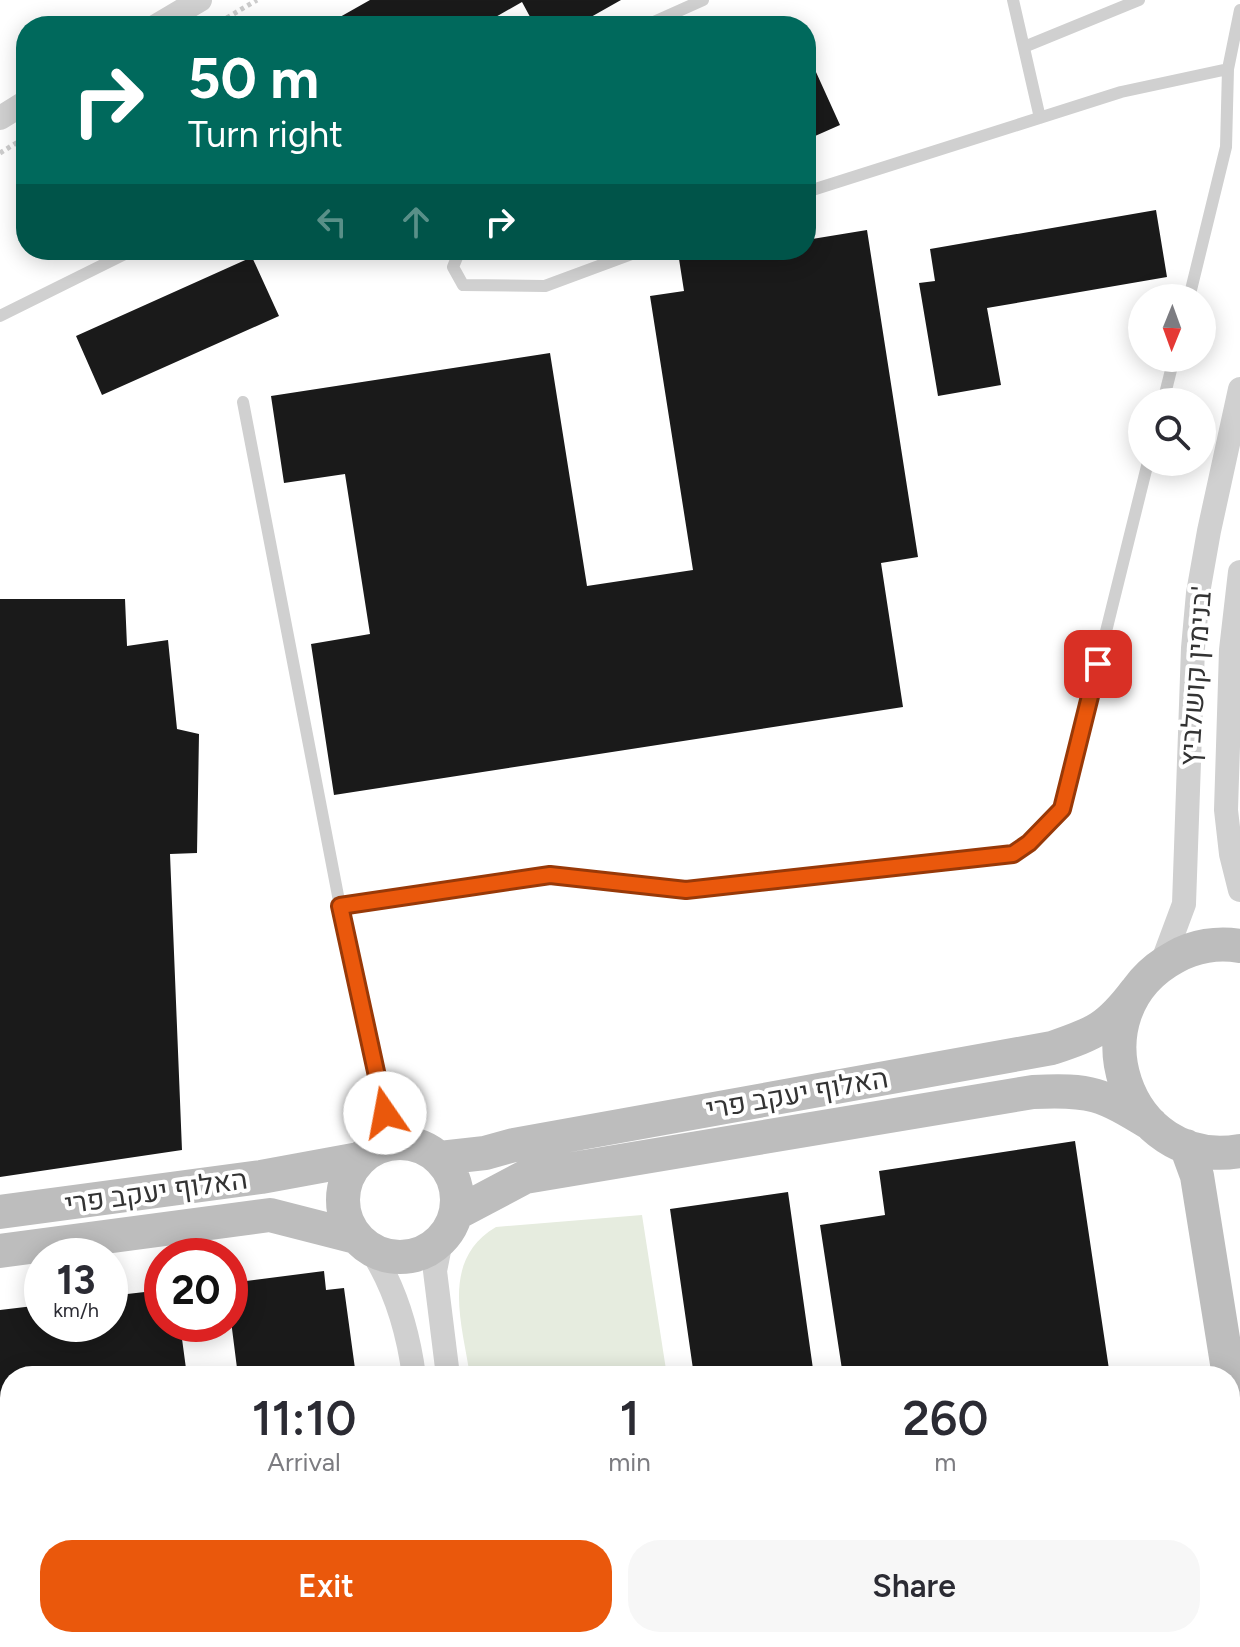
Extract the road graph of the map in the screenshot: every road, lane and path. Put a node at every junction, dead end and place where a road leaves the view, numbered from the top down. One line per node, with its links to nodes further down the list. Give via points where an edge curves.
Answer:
1 (200, 0): 7 (street)
2 (257, 0): 8 (path)
3 (703, 0): 9 (lane)
4 (1013, 0): 10 (lane)
5 (1139, 0): 10 (lane)
6 (1240, 10): 11 (lane)
7 (173, 16)
8 (230, 16)
9 (667, 16)
10 (1024, 47): 12 (lane)
11 (1228, 69): 12 (lane, via 1121,92); 17 (lane, via 1226,147)
12 (1040, 118): 13 (lane)
13 (816, 189)
14 (113, 260): 18 (lane)
15 (456, 260): 16 (lane, via 453,267 463,285 545,286)
16 (615, 260)
17 (1192, 284)
18 (0, 316)
19 (1240, 389): 26 (street, בנימין קושלביץ', via 1198,593 1184,904)
20 (243, 402): 24 (lane)
21 (1145, 476): 24 (lane, via 1062,809 1013,854 686,890 550,875)
22 (1240, 572): 23 (street, בנימין קושלביץ', via 1231,650 1226,810)
23 (1240, 890)
24 (340, 906): 29 (lane)
25 (1240, 946): 26 (street, via 1208,945)
26 (1162, 963): 27 (street, האלוף יעקב פרי)
27 (1136, 991): 28 (street, via 1122,1024 1119,1060 1135,1105); 32 (street, האלוף יעקב פרי, via 1114,1020 1052,1048)
28 (1151, 1124): 30 (street, האלוף יעקב פרי); 35 (street, האלוף יעקב פרי, via 1110,1099 1075,1090 1033,1092 525,1177)
29 (391, 1143): 32 (street, via 426,1148); 33 (street)
30 (1186, 1146): 31 (street); 40 (street, via 1197,1176)
31 (1240, 1151)
32 (440, 1158): 35 (street, via 456,1186)
33 (359, 1159): 34 (street, האלוף יעקב פרי); 36 (street, via 344,1188 342,1207)
34 (0, 1212)
35 (449, 1227): 36 (street, via 428,1251 409,1257 390,1257); 39 (street, via 435,1271)
36 (364, 1244): 37 (street, האלוף יעקב פרי, via 270,1215); 38 (street, via 388,1277)
37 (0, 1251)
38 (412, 1366)
39 (447, 1366)
40 (1227, 1366)

